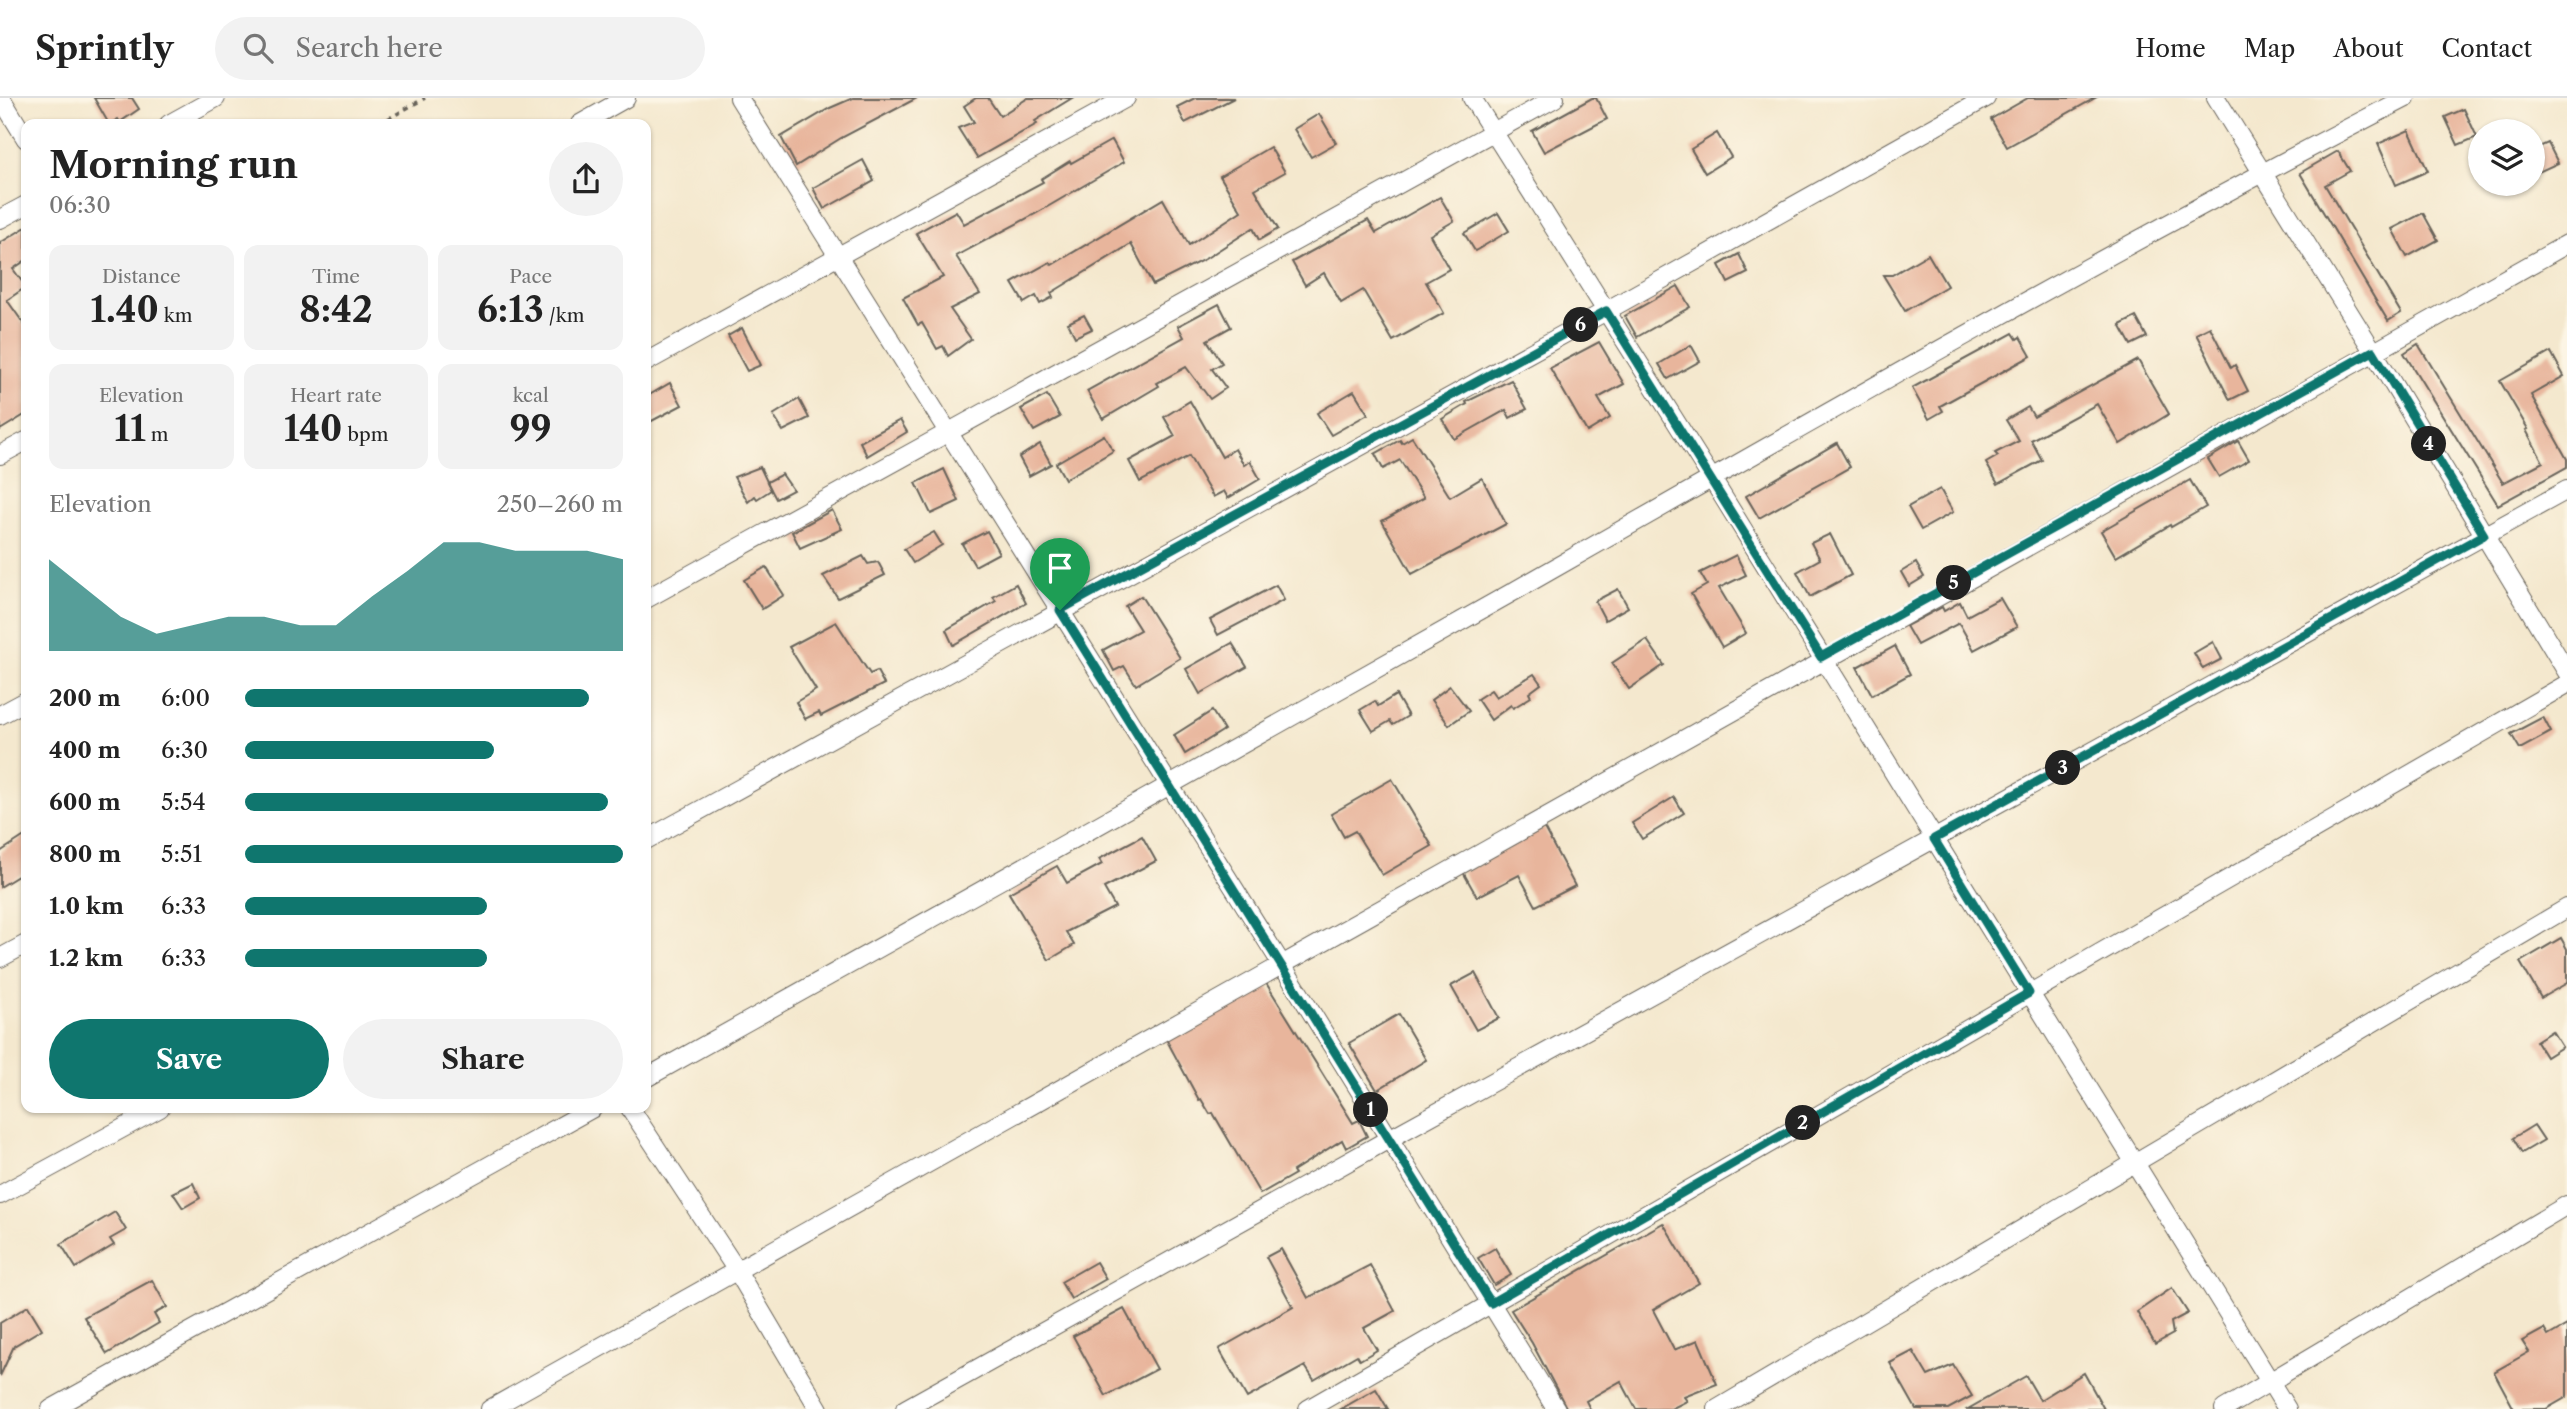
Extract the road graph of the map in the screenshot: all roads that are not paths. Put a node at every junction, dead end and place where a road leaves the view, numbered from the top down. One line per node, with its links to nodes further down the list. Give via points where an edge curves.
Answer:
1 (1, 98): 13 (street)
2 (216, 98): 11 (street)
3 (626, 98): 12 (street)
4 (739, 98): 19 (street)
5 (1126, 98): 19 (street)
6 (1472, 98): 14 (street)
7 (1555, 98): 14 (street)
8 (1986, 98): 20 (street)
9 (2216, 98): 15 (street)
10 (2406, 98): 15 (street)
11 (178, 119)
12 (589, 119)
13 (21, 131)
14 (1493, 132): 20 (street); 23 (street)
15 (2262, 172): 21 (street); 26 (street)
16 (21, 208): 17 (street)
17 (0, 219)
18 (2567, 244): 21 (street)
19 (838, 257): 22 (street); 23 (street)
20 (1606, 311): 26 (street); 30 (street)
21 (2373, 351): 28 (street); 31 (street)
22 (651, 359)
23 (948, 431): 29 (street); 30 (street)
24 (21, 444): 25 (street)
25 (0, 456)
26 (1712, 479): 31 (street); 36 (street)
27 (2567, 490): 28 (street)
28 (2484, 535): 32 (street); 38 (street)
29 (651, 596)
30 (1060, 610): 36 (street); 37 (street)
31 (1821, 657): 38 (street); 42 (street)
32 (2567, 672)
33 (2567, 684): 43 (street)
34 (21, 704): 35 (street)
35 (0, 715)
36 (1170, 786): 42 (street); 44 (street)
37 (651, 838)
38 (1934, 839): 43 (street); 48 (street)
39 (2567, 908): 49 (street)
40 (21, 947): 41 (street)
41 (0, 958)
42 (1279, 960): 48 (street); 52 (street)
43 (2029, 993): 49 (street); 53 (street)
44 (651, 1075)
45 (151, 1113): 50 (street)
46 (584, 1113): 55 (street)
47 (633, 1113): 52 (street)
48 (1389, 1139): 53 (street); 58 (street)
49 (2134, 1162): 54 (street); 61 (street)
50 (0, 1195)
51 (2567, 1205): 54 (street)
52 (736, 1269): 56 (street); 57 (street)
53 (1491, 1303): 59 (street); 60 (street)
54 (2270, 1382): 62 (street); 63 (street)
55 (51, 1409)
56 (490, 1409)
57 (819, 1409)
58 (905, 1409)
59 (1308, 1409)
60 (1556, 1409)
61 (1717, 1409)
62 (2224, 1409)
63 (2287, 1409)

